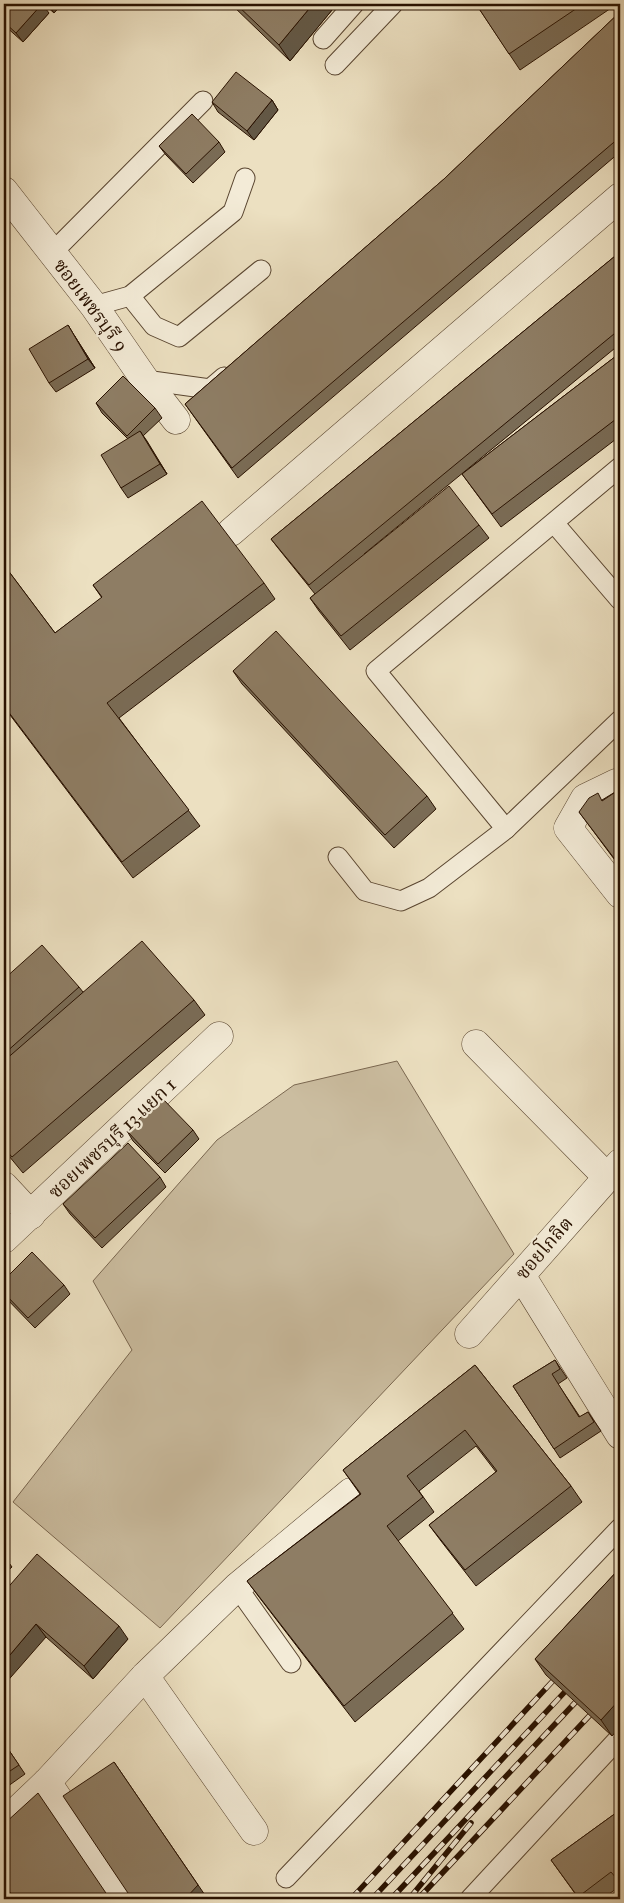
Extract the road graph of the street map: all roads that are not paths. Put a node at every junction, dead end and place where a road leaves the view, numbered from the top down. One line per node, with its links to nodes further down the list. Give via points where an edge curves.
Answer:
1 (354, 4): 3 (lane)
2 (393, 4): 4 (lane)
3 (323, 39)
4 (336, 65)
5 (203, 101): 9 (lane)
6 (245, 178): 11 (lane, via 232,212)
7 (4, 191): 9 (street, ซอยเพชรบุรี 9)
8 (620, 197): 18 (street)
9 (52, 253): 12 (street, ซอยเพชรบุรี 9)
10 (261, 270): 11 (lane, via 179,337 154,326)
11 (130, 296): 12 (lane)
12 (94, 306): 14 (street, ซอยเพชรบุรี 9)
13 (238, 364): 14 (lane, via 210,388)
14 (145, 380): 15 (street, ซอยเพชรบุรี 9)
15 (176, 420)
16 (620, 467): 17 (lane)
17 (554, 523): 19 (lane); 22 (lane, via 376,672)
18 (231, 532)
19 (620, 600)
20 (620, 720): 22 (lane)
21 (620, 786): 24 (street, via 616,783 585,798 568,828)
22 (506, 829): 23 (lane, via 429,888 401,900 365,891)
23 (338, 857)
24 (620, 894)
25 (219, 1036): 29 (street, ซอยเพชรบุรี 13 แยก 1)
26 (476, 1044): 27 (street)
27 (614, 1170): 31 (street, ซอยโกลิต)
28 (4, 1186): 29 (street)
29 (31, 1215): 30 (street, ซอยเพชรบุรี 13 แยก 1)
30 (4, 1239)
31 (521, 1275): 32 (street, ซอยโกลิต); 33 (street)
32 (469, 1334)
33 (620, 1435)
34 (351, 1492): 36 (street)
35 (620, 1528): 43 (lane)
36 (237, 1587): 37 (lane); 38 (street)
37 (291, 1663)
38 (145, 1676): 40 (street); 42 (street)
39 (620, 1736): 45 (lane)
40 (47, 1782): 41 (street); 44 (street)
41 (4, 1823)
42 (254, 1831)
43 (286, 1878)
44 (126, 1899)
45 (470, 1899)

